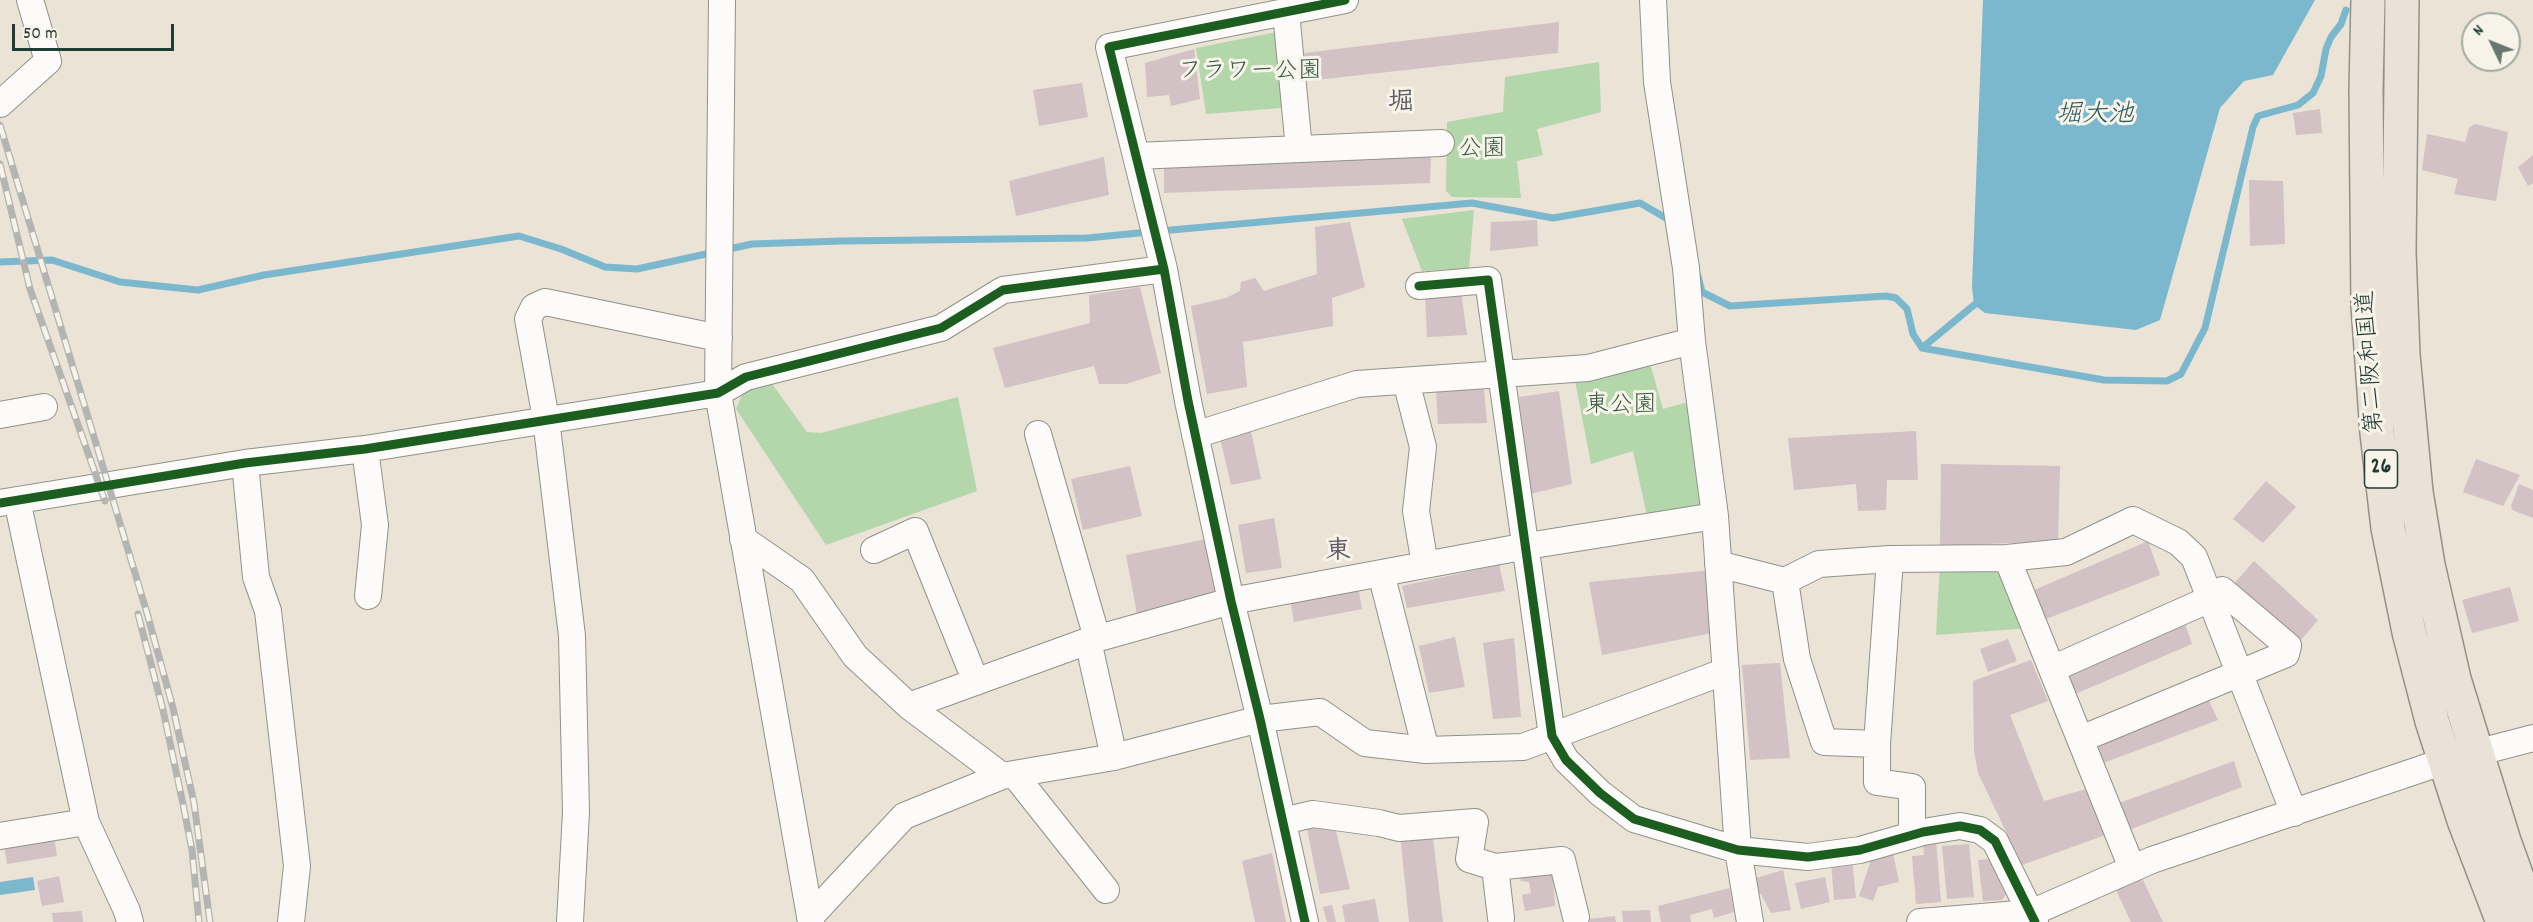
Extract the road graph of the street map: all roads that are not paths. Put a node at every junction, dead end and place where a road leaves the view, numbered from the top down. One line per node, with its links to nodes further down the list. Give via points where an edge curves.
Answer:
1 (30, 0): 8 (street, via 48,61)
2 (723, 0): 14 (street)
3 (1345, 0): 7 (street)
4 (1653, 0): 15 (street, via 1657,82 1686,268)
5 (2368, 0): 53 (highway, 第二阪和国道 / 26, via 2368,306 2388,528 2409,632)
6 (2402, 0): 53 (highway, 第二阪和国道 / 26, via 2399,252 2407,410 2416,492 2445,645)
7 (1287, 12): 10 (street); 11 (street, via 1109,46)
8 (0, 104)
9 (1441, 143): 10 (street)
10 (1299, 149): 11 (street)
11 (1136, 156): 12 (street)
12 (1164, 268): 18 (street, via 1003,290 940,328 746,377); 23 (street)
13 (1419, 286): 16 (street, via 1488,280)
14 (719, 338): 18 (street); 21 (street, via 545,302 539,304 528,319)
15 (1692, 341): 16 (street, via 1588,368); 27 (street)
16 (1503, 375): 17 (street); 29 (street)
17 (1406, 381): 23 (street, via 1357,384); 34 (street, via 1423,447 1416,511)
18 (718, 393): 21 (street); 28 (street)
19 (44, 406): 20 (street)
20 (0, 416)
21 (546, 419): 24 (street); 71 (street, via 572,636 576,812)
22 (1038, 434): 40 (street)
23 (1196, 435): 39 (street)
24 (365, 449): 25 (street); 37 (street, via 375,525)
25 (245, 463): 26 (street); 70 (street, via 256,577 268,612 297,866)
26 (8, 502): 57 (street)
27 (1714, 516): 29 (street); 33 (street)
28 (743, 539): 45 (street, via 802,580 855,656); 68 (street)
29 (1527, 546): 34 (street); 47 (street)
30 (874, 550): 44 (street, via 915,531)
31 (2007, 558): 32 (street); 38 (street, via 2066,552 2133,520 2178,543 2194,557); 41 (street)
32 (1890, 559): 36 (street, via 1819,564); 50 (street)
33 (1718, 564): 36 (street); 42 (street)
34 (1425, 565): 35 (street)
35 (1381, 573): 39 (street); 51 (street)
36 (1785, 581): 50 (street, via 1797,659 1824,742)
37 (368, 596)
38 (2210, 599): 41 (street); 43 (street); 43 (street, via 2222,590 2288,646 2286,654)
39 (1231, 601): 40 (street); 46 (street)
40 (1092, 640): 44 (street); 52 (street)
41 (2052, 669): 49 (street)
42 (1726, 671): 47 (street); 60 (street)
43 (2239, 674): 49 (street); 55 (street)
44 (976, 682): 45 (street)
45 (909, 706): 54 (street)
46 (1260, 719): 51 (street, via 1320,712 1365,744); 52 (street); 56 (street)
47 (1552, 736): 51 (street, via 1523,747); 60 (street, via 1566,760 1599,793 1634,819)
48 (2533, 738): 53 (street)
49 (2080, 739): 62 (street)
50 (1877, 744): 59 (street, via 1877,782 1912,787)
51 (1426, 750)
52 (1114, 757): 54 (street)
53 (2460, 757): 55 (street); 64 (highway, 第二阪和国道 / 26); 75 (highway, 第二阪和国道 / 26)
54 (1008, 775): 63 (street); 68 (street, via 904,816)
55 (2294, 813): 62 (street)
56 (1283, 821): 61 (street, via 1313,814 1399,828 1474,822 1469,859); 72 (street)
57 (86, 822): 58 (street); 69 (street)
58 (0, 836)
59 (1911, 836): 60 (street, via 1860,850 1808,857); 67 (street, via 1960,826 1980,830 1995,841)
60 (1738, 850): 73 (street)
61 (1495, 867): 65 (street, via 1562,860); 66 (street)
62 (2133, 868): 67 (street)
63 (1106, 890)
64 (2530, 910)
65 (1576, 916)
66 (1501, 918)
67 (2033, 918): 74 (street)
68 (810, 919)
69 (130, 922)
70 (291, 922)
71 (570, 922)
72 (1305, 922)
73 (1750, 922)
74 (1920, 922)
75 (2503, 922)

